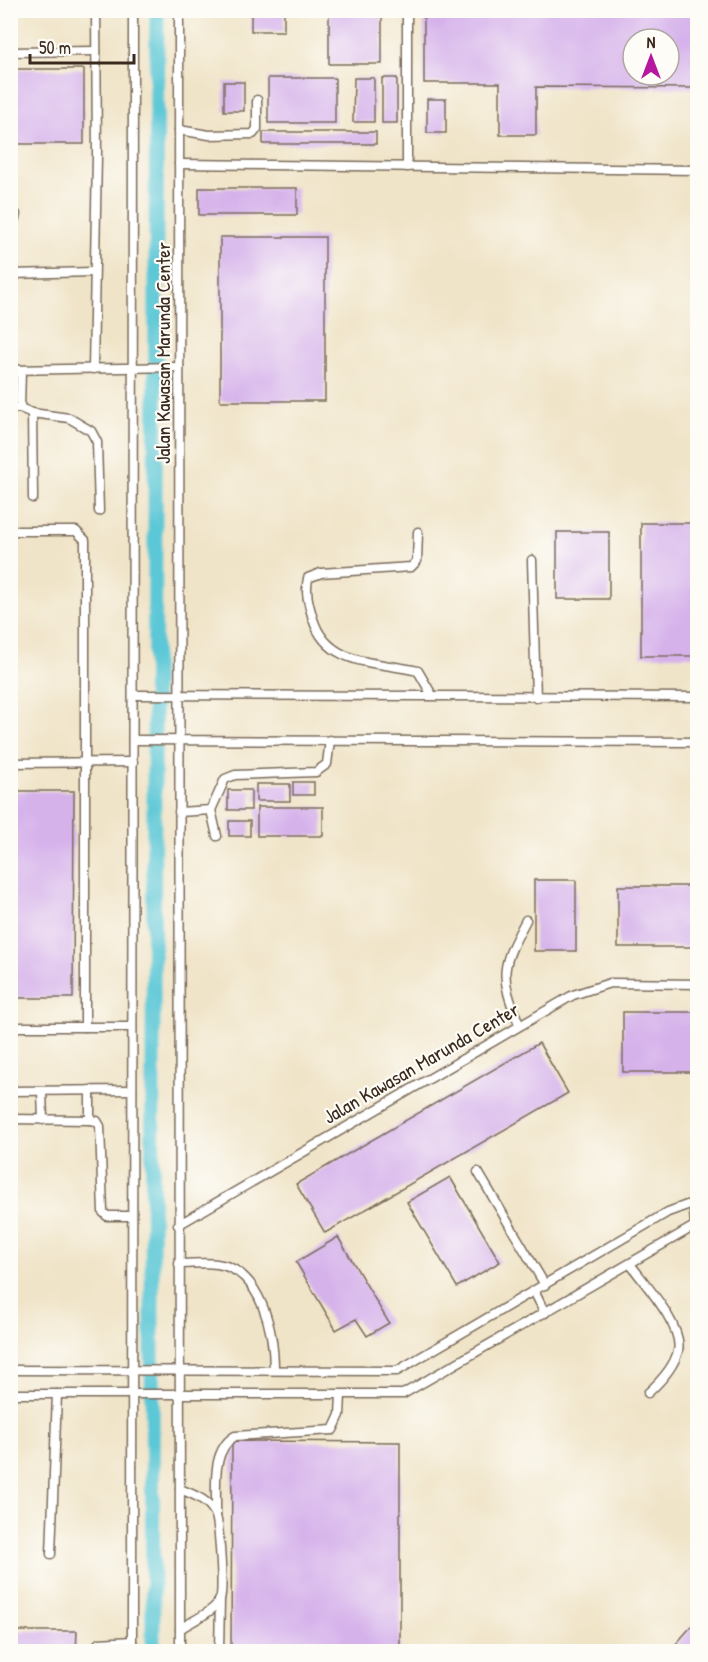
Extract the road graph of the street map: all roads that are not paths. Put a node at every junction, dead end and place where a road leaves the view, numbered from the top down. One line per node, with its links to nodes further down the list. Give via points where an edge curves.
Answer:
1 (96, 10): 5 (lane)
2 (133, 10): 16 (lane, Jalan Kawasan Marunda Center)
3 (179, 10): 8 (lane, Jalan Kawasan Marunda Center)
4 (407, 10): 10 (lane)
5 (96, 51): 6 (lane); 14 (lane)
6 (10, 52)
7 (257, 100): 8 (lane, via 257,129 253,134 209,135)
8 (179, 130): 9 (lane, Jalan Kawasan Marunda Center)
9 (179, 164): 10 (lane); 17 (lane, Jalan Kawasan Marunda Center)
10 (407, 166): 11 (lane)
11 (698, 170)
12 (16, 214): 13 (lane)
13 (10, 237)
14 (94, 272): 15 (lane); 18 (lane)
15 (10, 274)
16 (135, 367): 17 (lane); 18 (lane, Jalan Kawasan Marunda Center); 29 (lane, Jalan Kawasan Marunda Center)
17 (177, 367): 30 (lane, Jalan Kawasan Marunda Center)
18 (93, 369): 20 (lane, Jalan Kawasan Marunda Center)
19 (10, 370): 20 (lane, Jalan Kawasan Marunda Center)
20 (21, 370): 22 (lane)
21 (10, 408): 22 (lane)
22 (20, 408): 23 (lane)
23 (32, 413): 24 (lane); 25 (lane, via 69,418 91,431 97,442)
24 (33, 498)
25 (99, 511)
26 (10, 531): 40 (lane, via 76,531 85,540)
27 (418, 532): 31 (lane, via 417,561 411,567 321,573 308,578 307,598 318,634 326,644 369,663 418,671)
28 (532, 560): 33 (lane)
29 (135, 695): 30 (lane); 34 (lane, Jalan Kawasan Marunda Center)
30 (176, 695): 31 (lane); 35 (lane, Jalan Kawasan Marunda Center)
31 (432, 695): 33 (lane)
32 (698, 697): 33 (lane)
33 (536, 698)
34 (135, 740): 35 (lane); 38 (lane, Jalan Kawasan Marunda Center)
35 (176, 740): 36 (lane); 42 (lane, Jalan Kawasan Marunda Center)
36 (330, 740): 37 (lane); 41 (lane, via 327,764 316,772 235,775 225,780)
37 (698, 742)
38 (133, 762): 40 (lane); 49 (lane, Jalan Kawasan Marunda Center)
39 (10, 763): 40 (lane)
40 (85, 763): 48 (lane)
41 (211, 810): 42 (lane); 43 (lane)
42 (179, 812): 61 (lane, Jalan Kawasan Marunda Center)
43 (217, 836)
44 (526, 920): 46 (lane, via 505,964 507,994)
45 (698, 984): 46 (lane, Jalan Kawasan Marunda Center, via 610,983 573,994)
46 (519, 1024): 61 (lane, Jalan Kawasan Marunda Center)
47 (10, 1027): 48 (lane)
48 (85, 1027): 49 (lane)
49 (132, 1027): 52 (lane, Jalan Kawasan Marunda Center)
50 (10, 1090): 53 (lane)
51 (90, 1090): 52 (lane); 53 (lane); 56 (lane)
52 (132, 1090): 59 (lane, Jalan Kawasan Marunda Center)
53 (42, 1091): 55 (lane)
54 (10, 1119): 55 (lane)
55 (43, 1119): 56 (lane)
56 (90, 1120): 59 (lane, via 100,1126 103,1212 107,1216)
57 (478, 1172): 64 (lane)
58 (695, 1201): 60 (lane); 64 (lane, via 668,1212)
59 (131, 1216): 68 (lane, Jalan Kawasan Marunda Center)
60 (696, 1224): 63 (lane)
61 (178, 1225): 62 (lane, Jalan Kawasan Marunda Center)
62 (179, 1264): 69 (lane, Jalan Kawasan Marunda Center); 70 (lane, via 218,1264 233,1269 252,1284 271,1336)
63 (631, 1265): 66 (lane); 71 (lane, via 666,1313 679,1350 662,1380)
64 (545, 1285): 65 (lane)
65 (534, 1292): 66 (lane); 70 (lane, via 402,1369)
66 (545, 1313): 76 (lane, via 409,1392)
67 (10, 1370): 68 (lane)
68 (136, 1370): 69 (lane); 74 (lane, Jalan Kawasan Marunda Center)
69 (180, 1370): 70 (lane); 75 (lane, Jalan Kawasan Marunda Center)
70 (274, 1370)
71 (648, 1393)
72 (10, 1394): 73 (lane)
73 (57, 1394): 74 (lane); 79 (lane)
74 (136, 1395): 75 (lane); 82 (lane, Jalan Kawasan Marunda Center)
75 (176, 1395): 76 (lane); 77 (lane, Jalan Kawasan Marunda Center)
76 (341, 1395): 78 (lane, via 340,1415 333,1430 235,1436 224,1442 218,1459)
77 (180, 1489): 78 (lane, via 203,1498); 81 (lane, Jalan Kawasan Marunda Center)
78 (216, 1515): 80 (lane)
79 (51, 1554)
80 (220, 1599): 81 (lane); 86 (lane)
81 (180, 1629): 85 (lane, Jalan Kawasan Marunda Center)
82 (132, 1641): 83 (lane, via 99,1643); 84 (lane, Jalan Kawasan Marunda Center)
83 (92, 1652)
84 (132, 1652)
85 (180, 1652)
86 (219, 1652)

